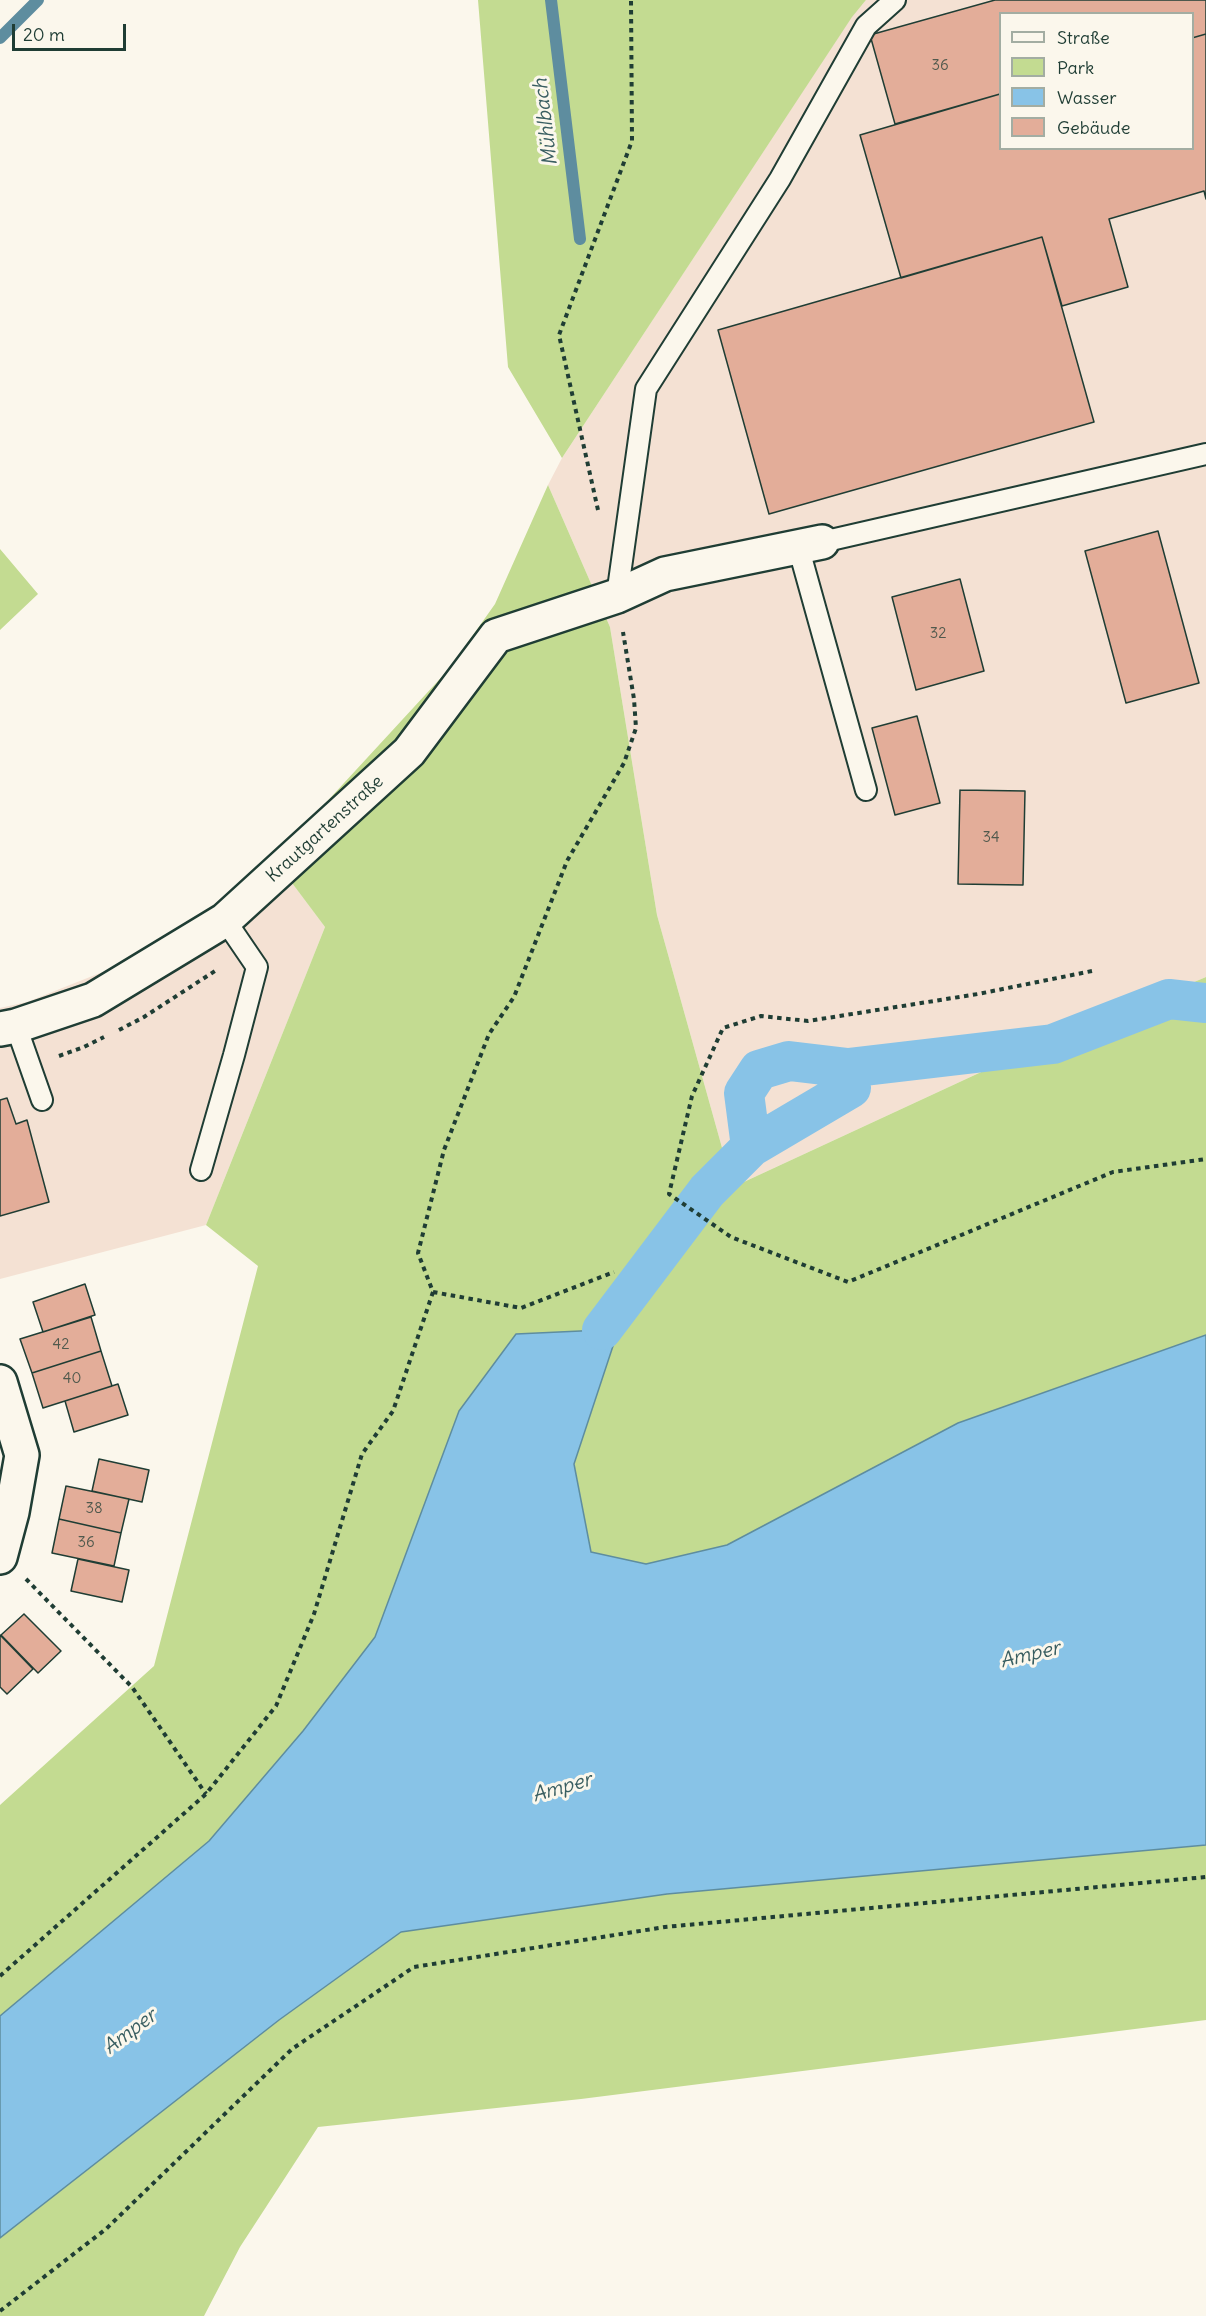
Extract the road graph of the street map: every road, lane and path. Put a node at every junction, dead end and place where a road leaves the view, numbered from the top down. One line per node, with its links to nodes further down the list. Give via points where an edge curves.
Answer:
1 (631, 0): 4 (path, via 632,141 559,335)
2 (895, 0): 6 (lane, via 866,26 774,189 646,389)
3 (1206, 454): 5 (lane)
4 (599, 517)
5 (810, 544): 6 (street, Krautgartenstraße, via 665,574); 7 (lane)
6 (617, 596): 8 (street, Krautgartenstraße, via 496,636 409,752); 15 (path, via 636,728 624,763 567,861 514,997 489,1034 444,1150 418,1253)
7 (866, 790)
8 (225, 920): 10 (street, Krautgartenstraße, via 93,999); 13 (lane, via 257,967)
9 (1092, 971): 12 (path, via 808,1021 760,1016 723,1028 692,1096 669,1194 731,1237 848,1282 1113,1172)
10 (8, 1028): 11 (lane)
11 (42, 1100)
12 (1206, 1159)
13 (201, 1170)
14 (614, 1272): 15 (path, via 521,1308)
15 (433, 1292): 18 (path, via 393,1411 362,1454 314,1614 276,1706)
16 (0, 1382): 17 (street, via 22,1455)
17 (1, 1556): 18 (path, via 132,1687)
18 (206, 1794): 20 (path)
19 (1206, 1877): 21 (path, via 664,1927 414,1967 292,2049 106,2229)
20 (0, 1976)
21 (0, 2311)

